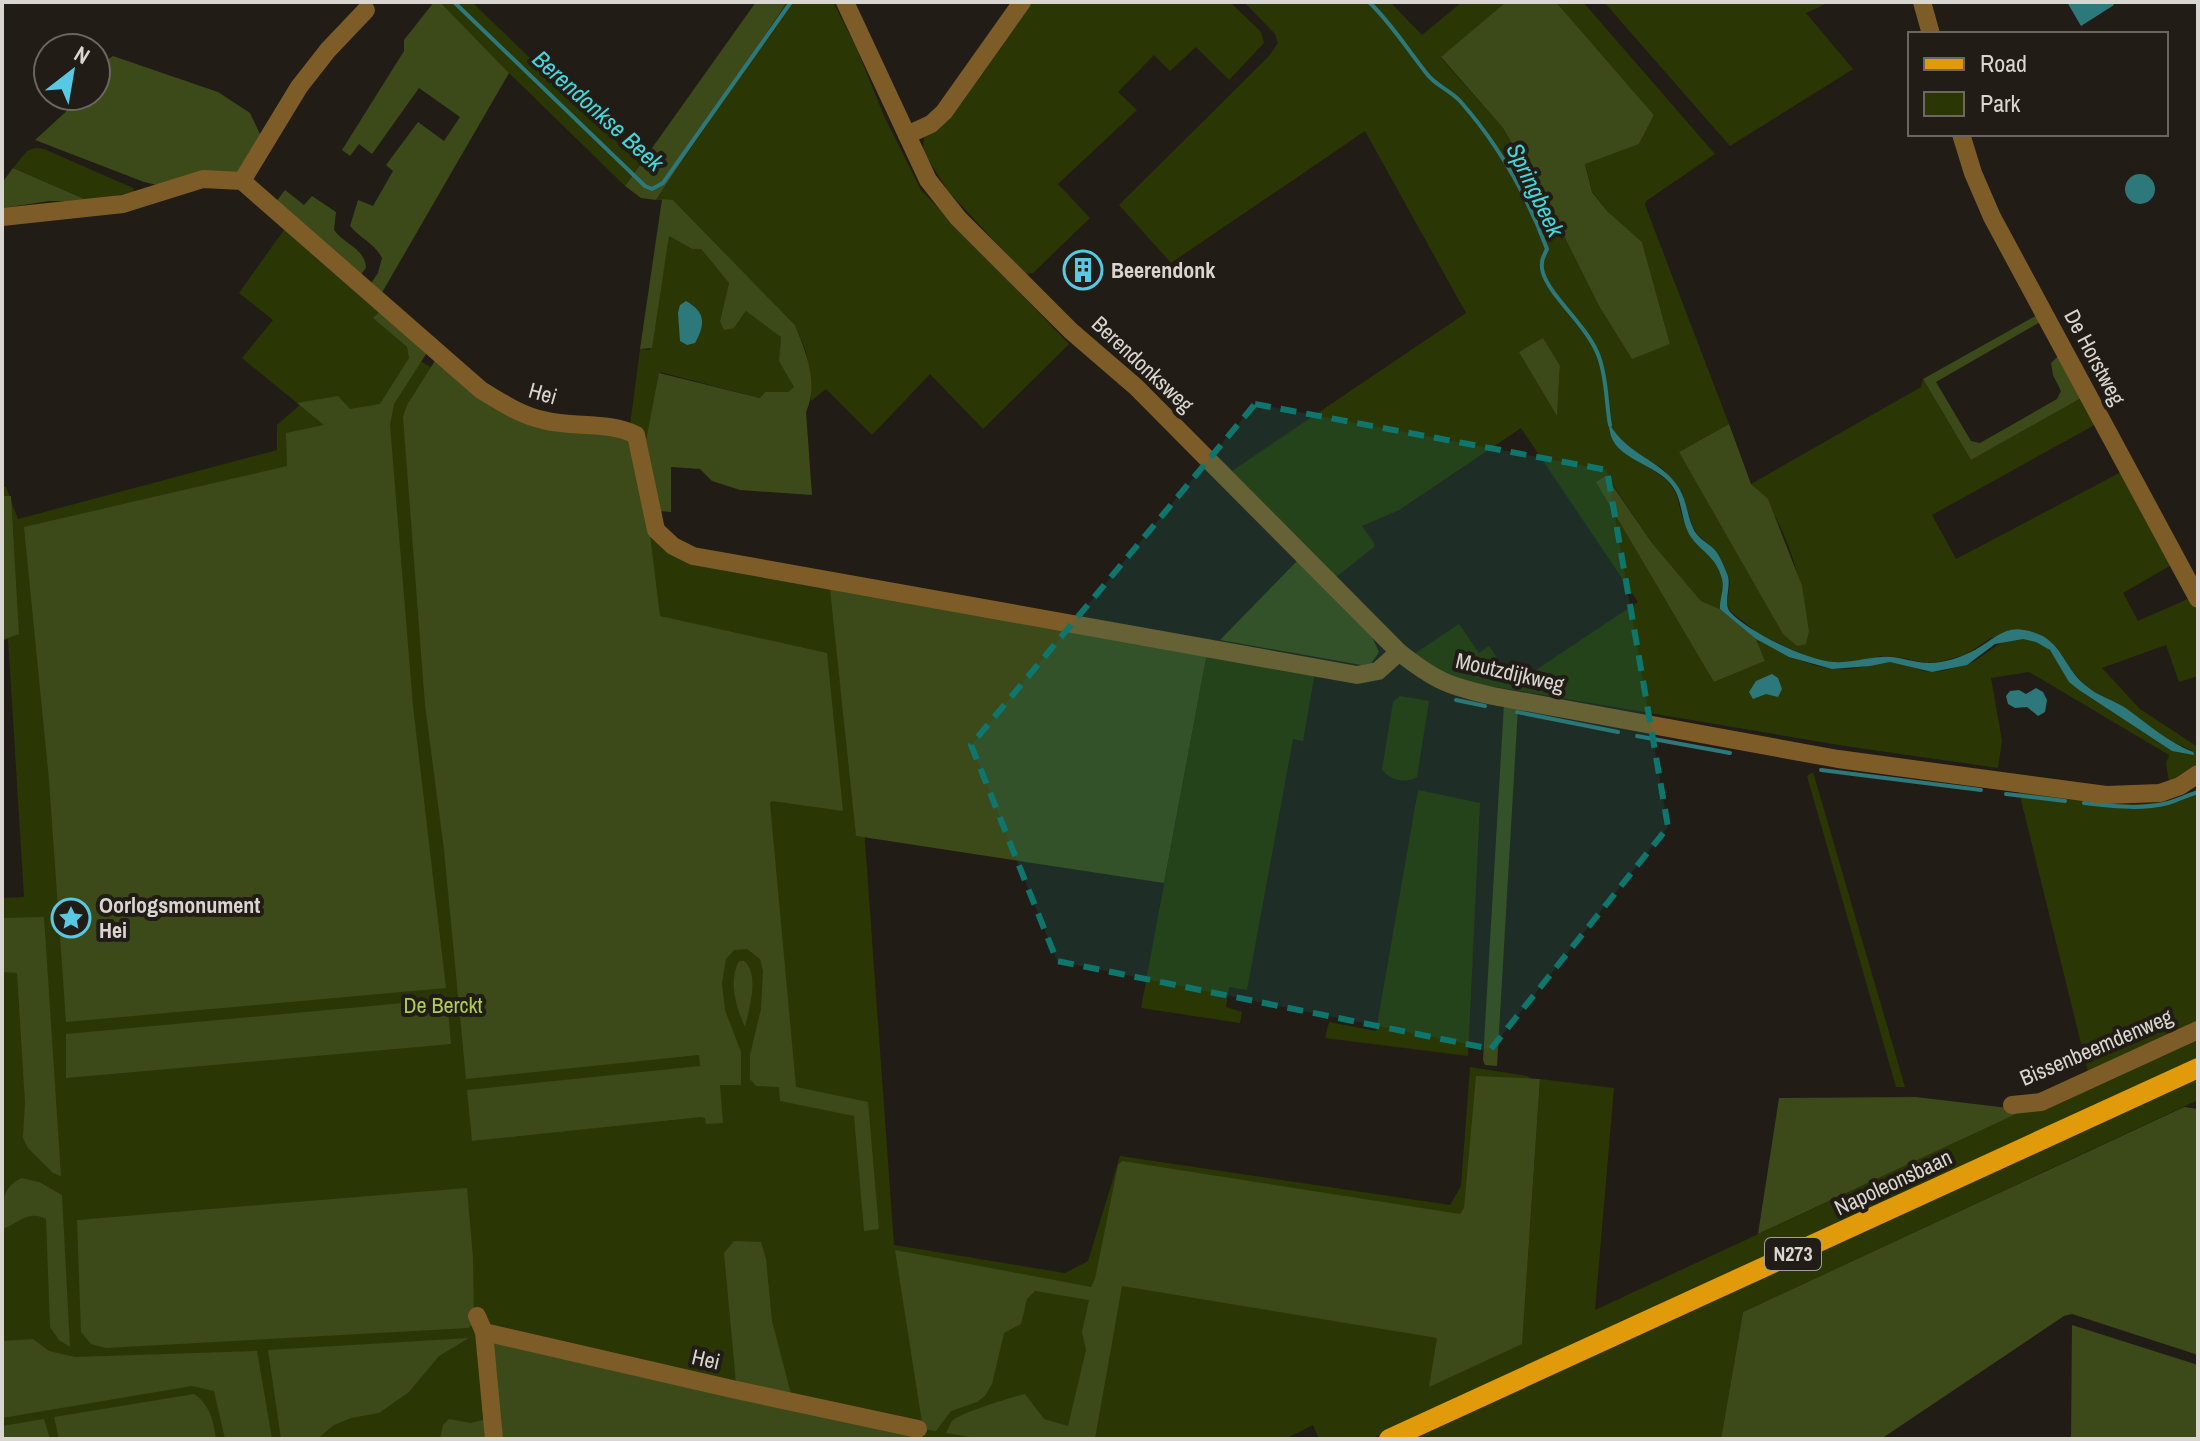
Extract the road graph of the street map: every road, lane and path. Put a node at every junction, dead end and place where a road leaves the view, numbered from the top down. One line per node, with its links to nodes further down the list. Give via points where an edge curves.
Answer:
1 (845, 2): 6 (street, Berendonksweg)
2 (1022, 2): 6 (street, via 944,112)
3 (1922, 2): 5 (street)
4 (366, 10): 8 (street, via 299,87)
5 (1930, 32)
6 (907, 135): 11 (street, Berendonksweg, via 928,180 958,218 1071,331 1136,387)
7 (1962, 136): 10 (street, De Horstweg, via 1992,217)
8 (242, 181): 9 (street, via 203,179 123,204); 11 (street, Hei, via 481,390 544,421 622,428 636,435 656,530 693,556 1357,675 1378,671)
9 (2, 217)
10 (2198, 599)
11 (1399, 652): 12 (street, Moutzdijkweg, via 1451,687 1838,759 2106,795 2160,793)
12 (2198, 774)
13 (2198, 1030): 15 (street, Bissenbeemdenweg, via 2041,1102)
14 (2198, 1068): 18 (main road, Napoleonsbaan / N273)
15 (2012, 1105)
16 (918, 1429): 17 (street, Hei, via 732,1389 481,1324)
17 (494, 1439)
18 (1389, 1439)

